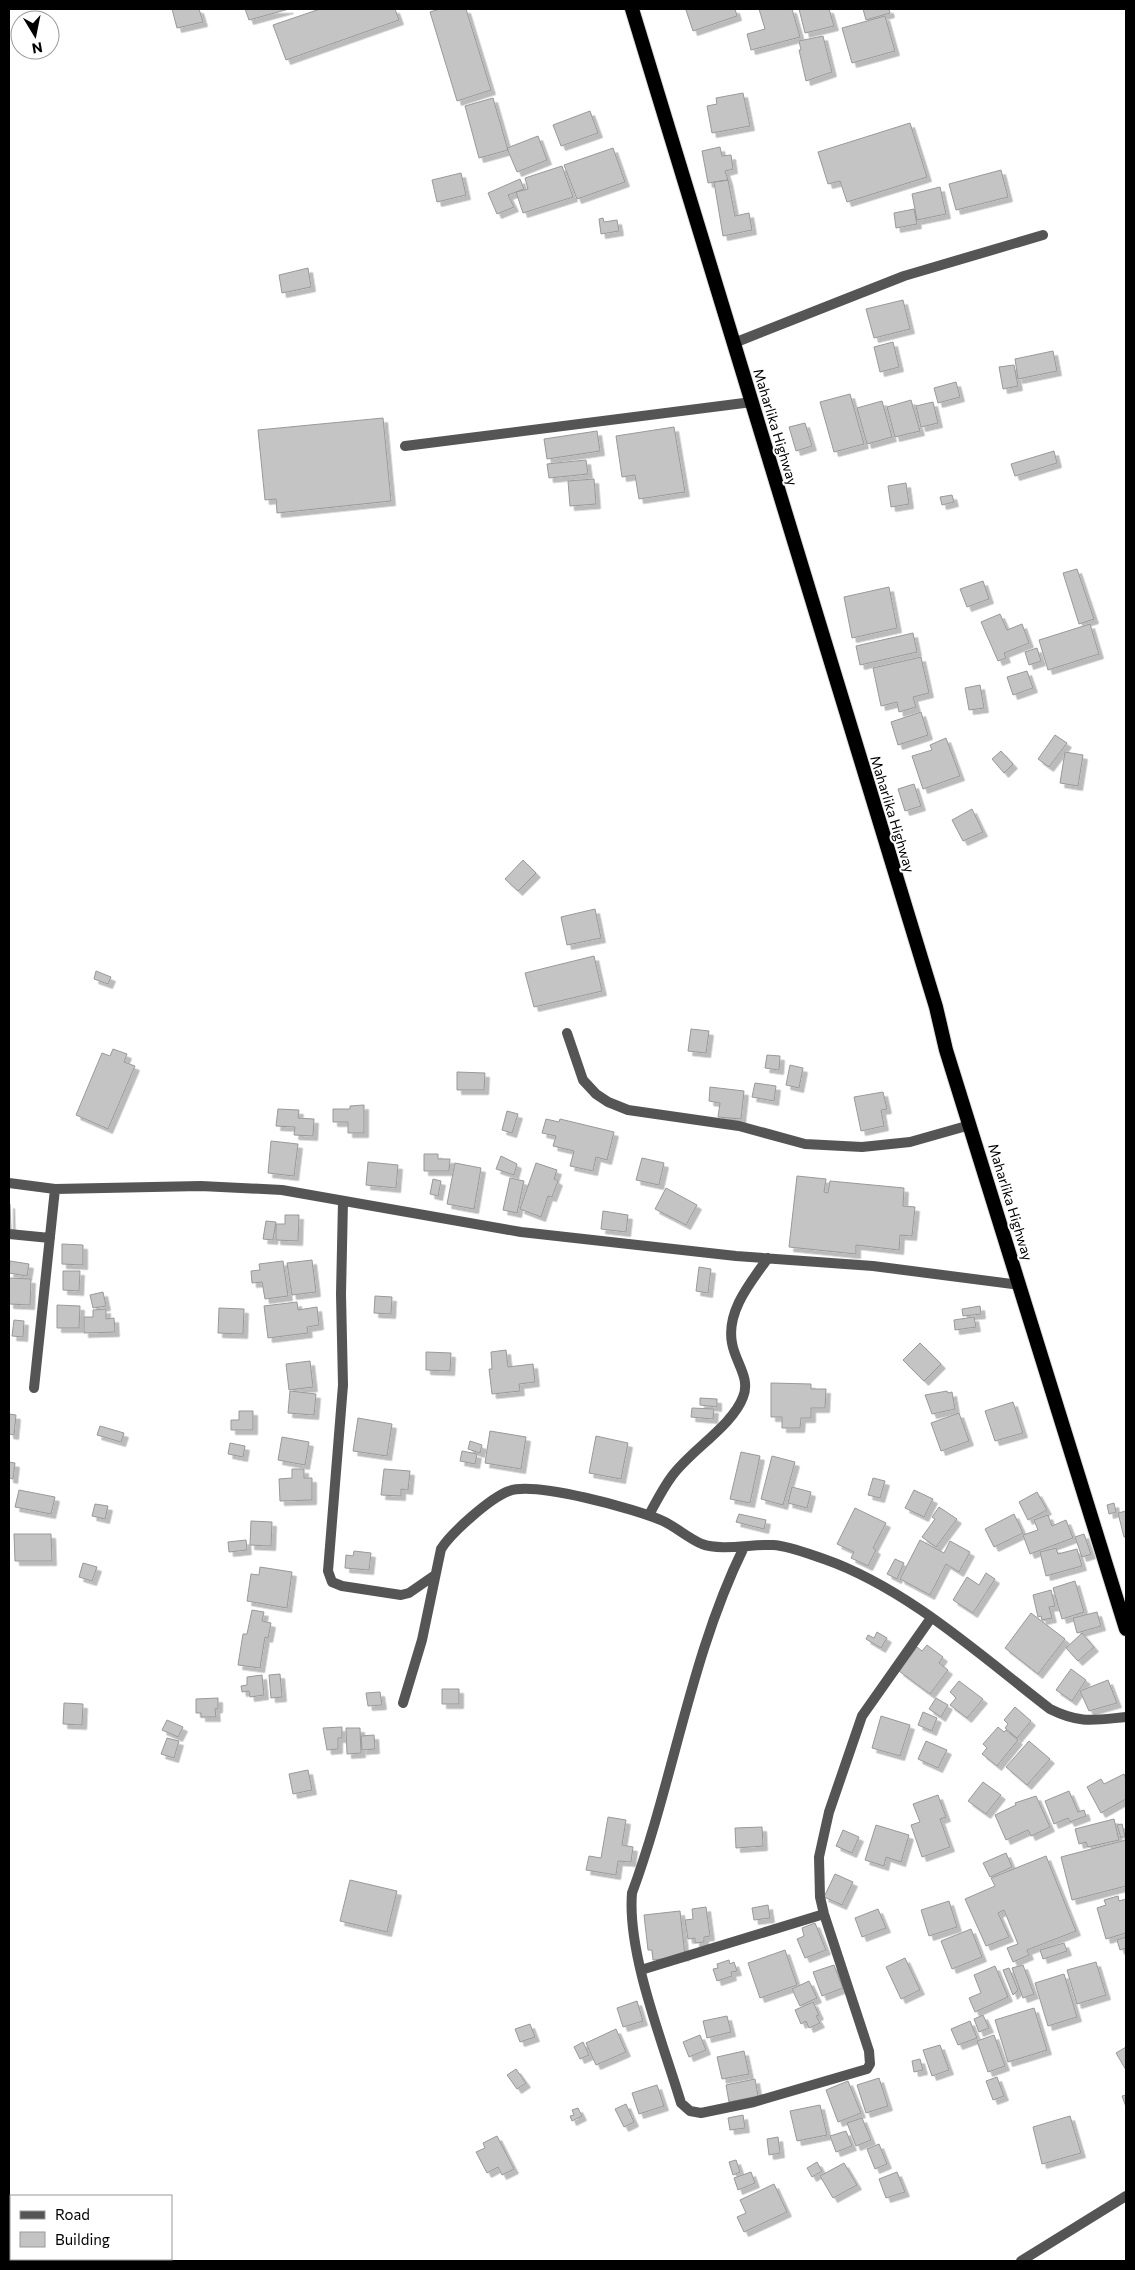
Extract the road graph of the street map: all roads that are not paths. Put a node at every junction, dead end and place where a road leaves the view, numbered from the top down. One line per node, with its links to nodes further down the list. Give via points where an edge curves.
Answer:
1 (632, 9): 3 (highway, Maharlika Highway)
2 (1043, 235): 3 (street, via 904,276)
3 (734, 343): 4 (highway, Maharlika Highway)
4 (752, 402): 5 (street); 7 (highway, Maharlika Highway)
5 (405, 446)
6 (567, 1033): 7 (street, via 583,1080 596,1094 628,1110 739,1126 805,1144 862,1147 910,1142)
7 (970, 1125): 14 (highway, Maharlika Highway)
8 (9, 1182): 9 (street)
9 (55, 1189): 10 (street, via 201,1186 282,1190); 12 (street)
10 (343, 1201): 13 (street, via 521,1232); 18 (street, via 343,1385 328,1571 332,1582 342,1586 401,1595)
11 (9, 1234): 12 (street)
12 (50, 1238): 15 (street)
13 (768, 1258): 14 (street, via 873,1266); 16 (street, via 745,1292 733,1322 732,1342 746,1386 743,1398 735,1412 672,1475)
14 (1020, 1285): 20 (highway, Maharlika Highway)
15 (34, 1388)
16 (649, 1515): 17 (street, via 703,1545); 18 (street, via 552,1490 509,1490 448,1537)
17 (744, 1547): 19 (street, via 774,1545 824,1560 867,1577); 24 (street, via 708,1633 632,1893 632,1919)
18 (434, 1575): 21 (street, via 422,1640)
19 (931, 1618): 22 (street, via 1050,1709 1085,1721); 23 (street, via 862,1716 843,1768 828,1812 819,1857)
20 (1126, 1629)
21 (403, 1703)
22 (1126, 1717)
23 (824, 1914): 24 (street); 24 (street, via 869,2051 868,2069 754,2102 701,2113 690,2111 681,2103)
24 (641, 1970)
25 (1126, 2196): 26 (street)
26 (1021, 2261)

